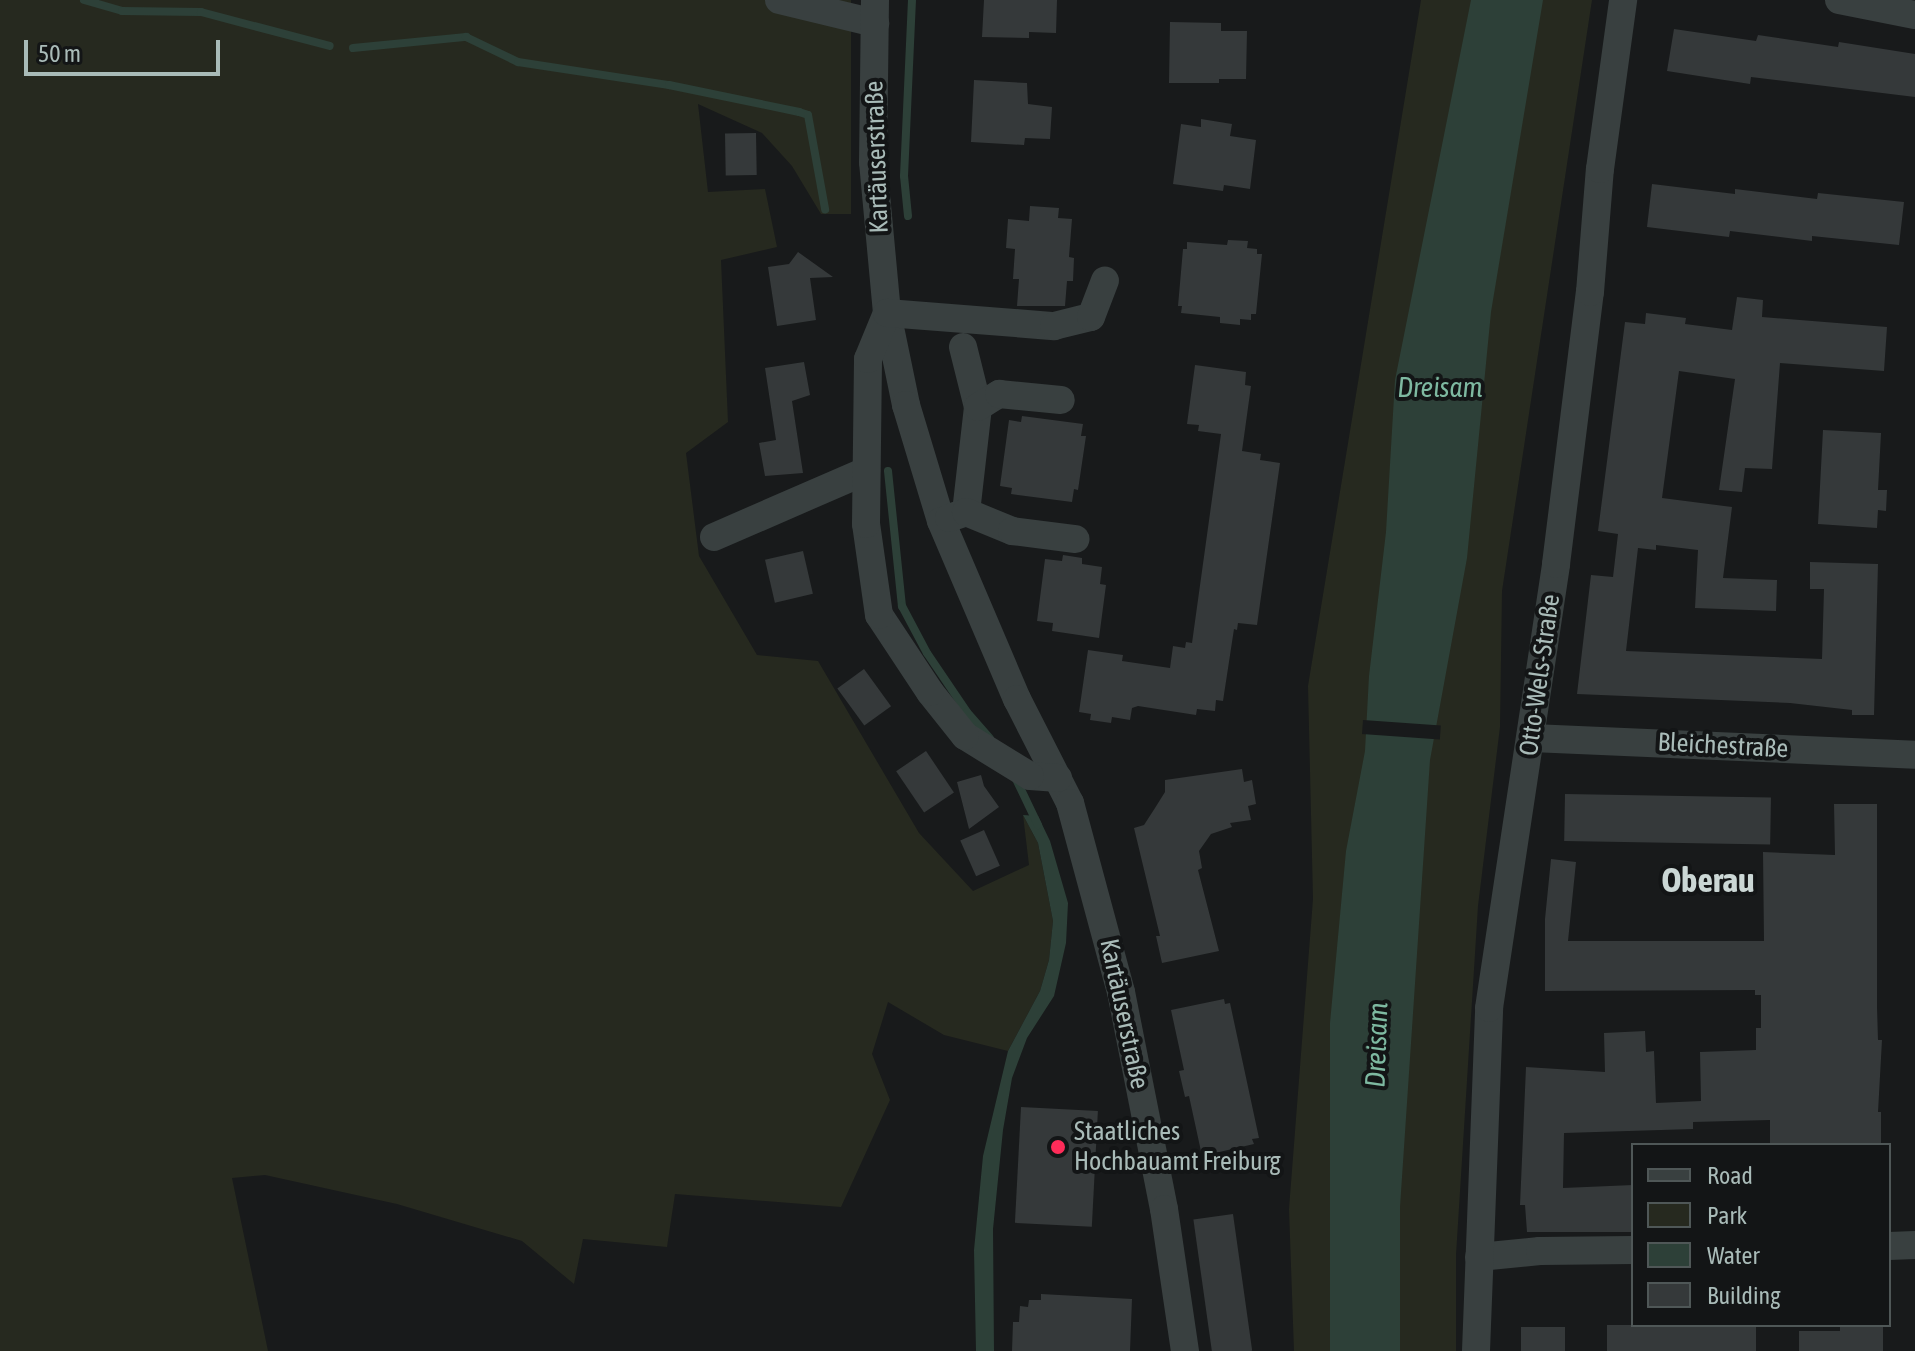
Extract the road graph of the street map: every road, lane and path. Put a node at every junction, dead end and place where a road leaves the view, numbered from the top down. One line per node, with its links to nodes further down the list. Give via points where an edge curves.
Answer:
1 (779, 0): 4 (street)
2 (1623, 0): 15 (street, Otto-Wels-Straße)
3 (1839, 0): 5 (street)
4 (875, 11): 7 (street, Kartäuserstraße, via 873,162)
5 (1915, 15)
6 (1105, 281): 7 (street, via 1091,317 1054,326)
7 (887, 313): 11 (street, Kartäuserstraße, via 868,359); 12 (street, Kartäuserstraße, via 906,405)
8 (963, 347): 10 (street)
9 (1061, 400): 10 (street, via 999,394)
10 (978, 407): 12 (street)
11 (866, 471): 13 (street); 17 (street, Kartäuserstraße, via 866,524 879,615 965,736 1030,776)
12 (953, 517): 14 (street); 17 (street, Kartäuserstraße, via 1017,699)
13 (714, 537)
14 (1075, 539)
15 (1532, 738): 16 (street, Bleichestraße); 21 (street, Otto-Wels-Straße, via 1489,1008)
16 (1915, 755)
17 (1058, 778): 22 (street, Kartäuserstraße, via 1074,818 1121,992 1164,1209)
18 (1915, 1245): 19 (street)
19 (1891, 1246)
20 (1631, 1250): 21 (street)
21 (1479, 1257): 23 (street, Otto-Wels-Straße)
22 (1185, 1351)
23 (1476, 1351)

